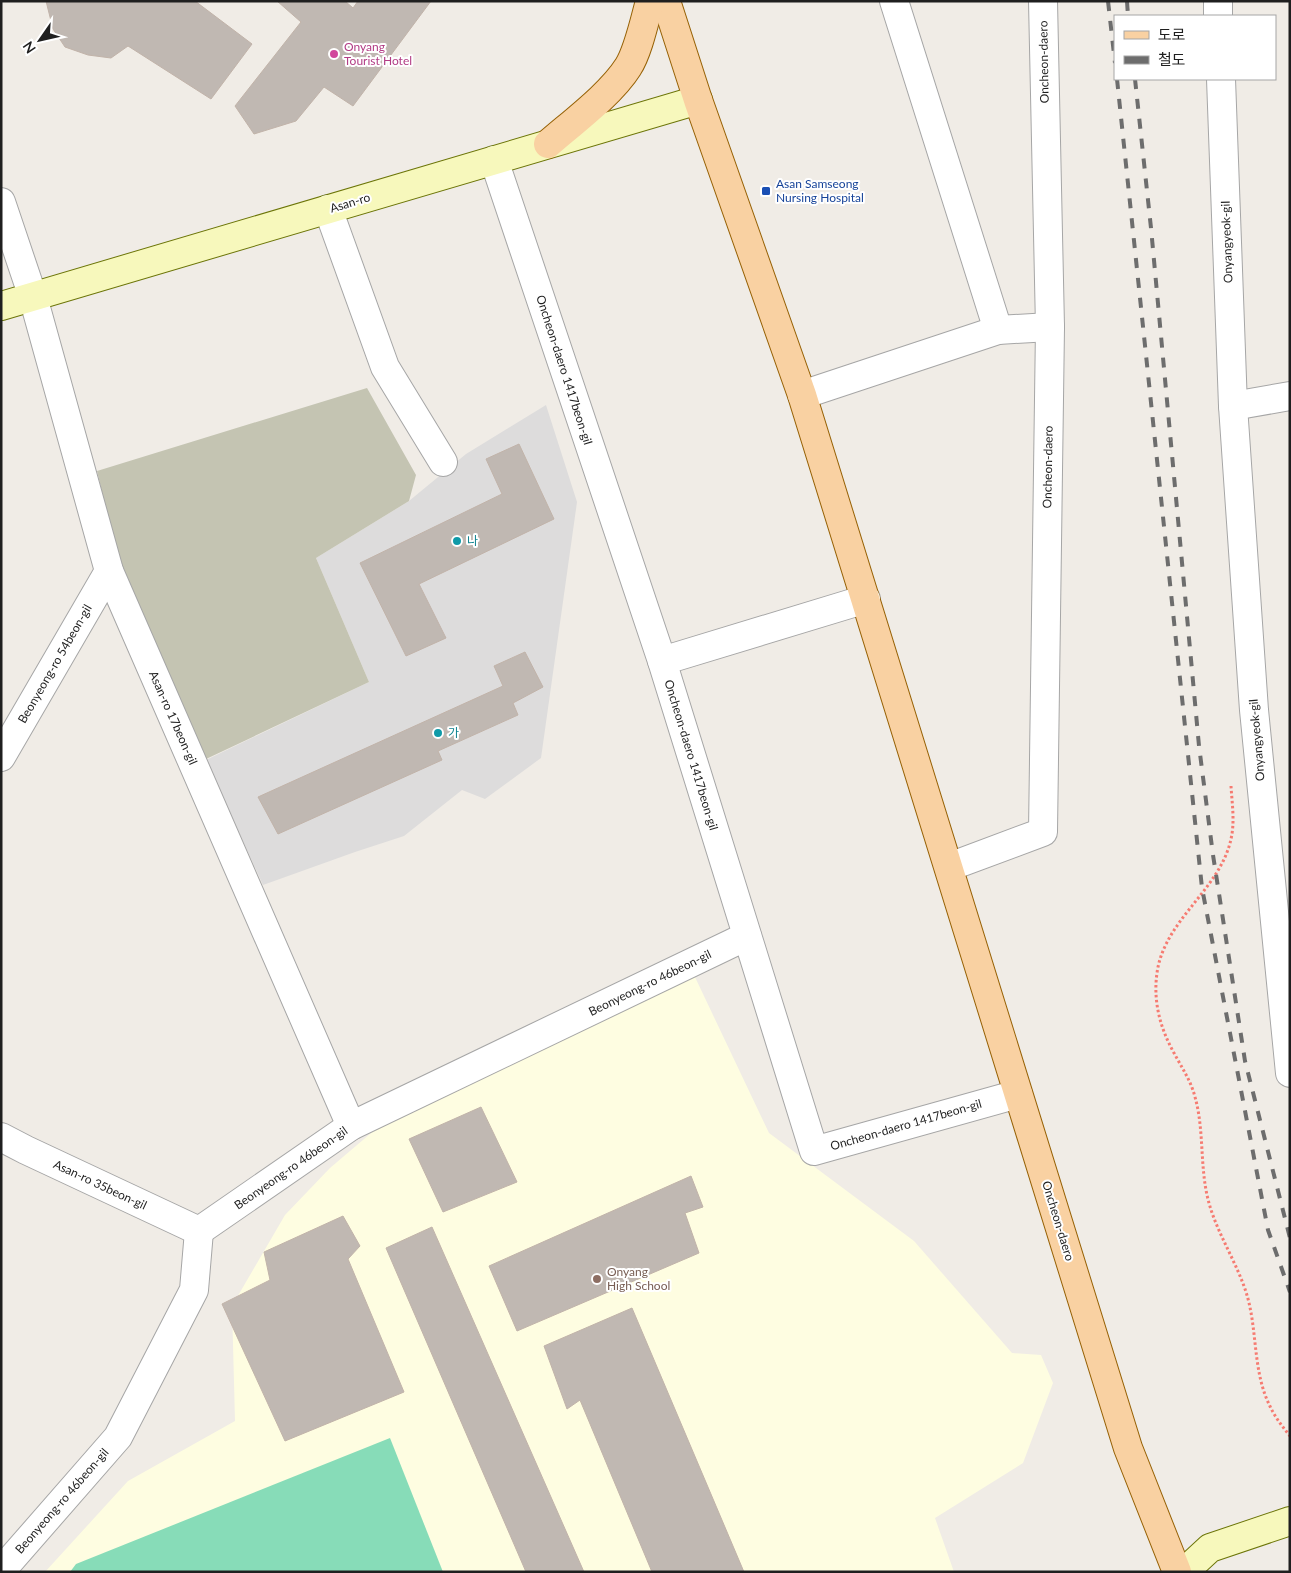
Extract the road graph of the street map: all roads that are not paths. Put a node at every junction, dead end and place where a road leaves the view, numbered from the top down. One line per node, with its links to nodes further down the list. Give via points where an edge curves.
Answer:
1 (650, 1): 9 (main road, via 629,66 605,94)
2 (666, 1): 8 (main road, Oncheon-daero)
3 (894, 1): 16 (street)
4 (1043, 1): 15 (street, Oncheon-daero)
5 (1218, 1): 6 (street)
6 (1218, 15)
7 (1221, 80): 19 (street, Onyangyeok-gil)
8 (698, 100): 9 (street, Asan-ro); 17 (main road, Oncheon-daero)
9 (548, 144): 10 (street, Asan-ro)
10 (494, 160): 12 (street, Asan-ro); 23 (street, Oncheon-daero 1417beon-gil)
11 (1, 202): 13 (street, Asan-ro 17beon-gil)
12 (328, 209): 13 (street, Asan-ro); 20 (street, via 385,367)
13 (33, 297): 14 (street, Asan-ro); 21 (street, Asan-ro 17beon-gil)
14 (1, 306)
15 (1050, 327): 16 (street); 25 (street, Oncheon-daero, via 1043,832)
16 (998, 330): 17 (street)
17 (802, 395): 22 (main road, Oncheon-daero)
18 (1290, 396): 19 (street)
19 (1234, 406): 27 (street, Onyangyeok-gil, via 1254,710)
20 (443, 462)
21 (109, 571): 24 (street, Beonyeong-ro 54beon-gil); 29 (street, Asan-ro 17beon-gil)
22 (866, 599): 23 (street); 25 (main road, Oncheon-daero)
23 (662, 661): 26 (street, Oncheon-daero 1417beon-gil)
24 (1, 756)
25 (949, 867): 28 (main road, Oncheon-daero)
26 (747, 936): 28 (street, Oncheon-daero 1417beon-gil, via 814,1151); 29 (street, Beonyeong-ro 46beon-gil)
27 (1290, 1073)
28 (1018, 1094): 34 (main road, Oncheon-daero, via 1128,1448)
29 (352, 1126): 31 (street, Beonyeong-ro 46beon-gil)
30 (1, 1136): 31 (street, Asan-ro 35beon-gil)
31 (200, 1231): 33 (street, Beonyeong-ro 46beon-gil, via 194,1290 118,1437)
32 (1290, 1521): 35 (street, via 1210,1548)
33 (1, 1571)
34 (1177, 1572)
35 (1184, 1572)

